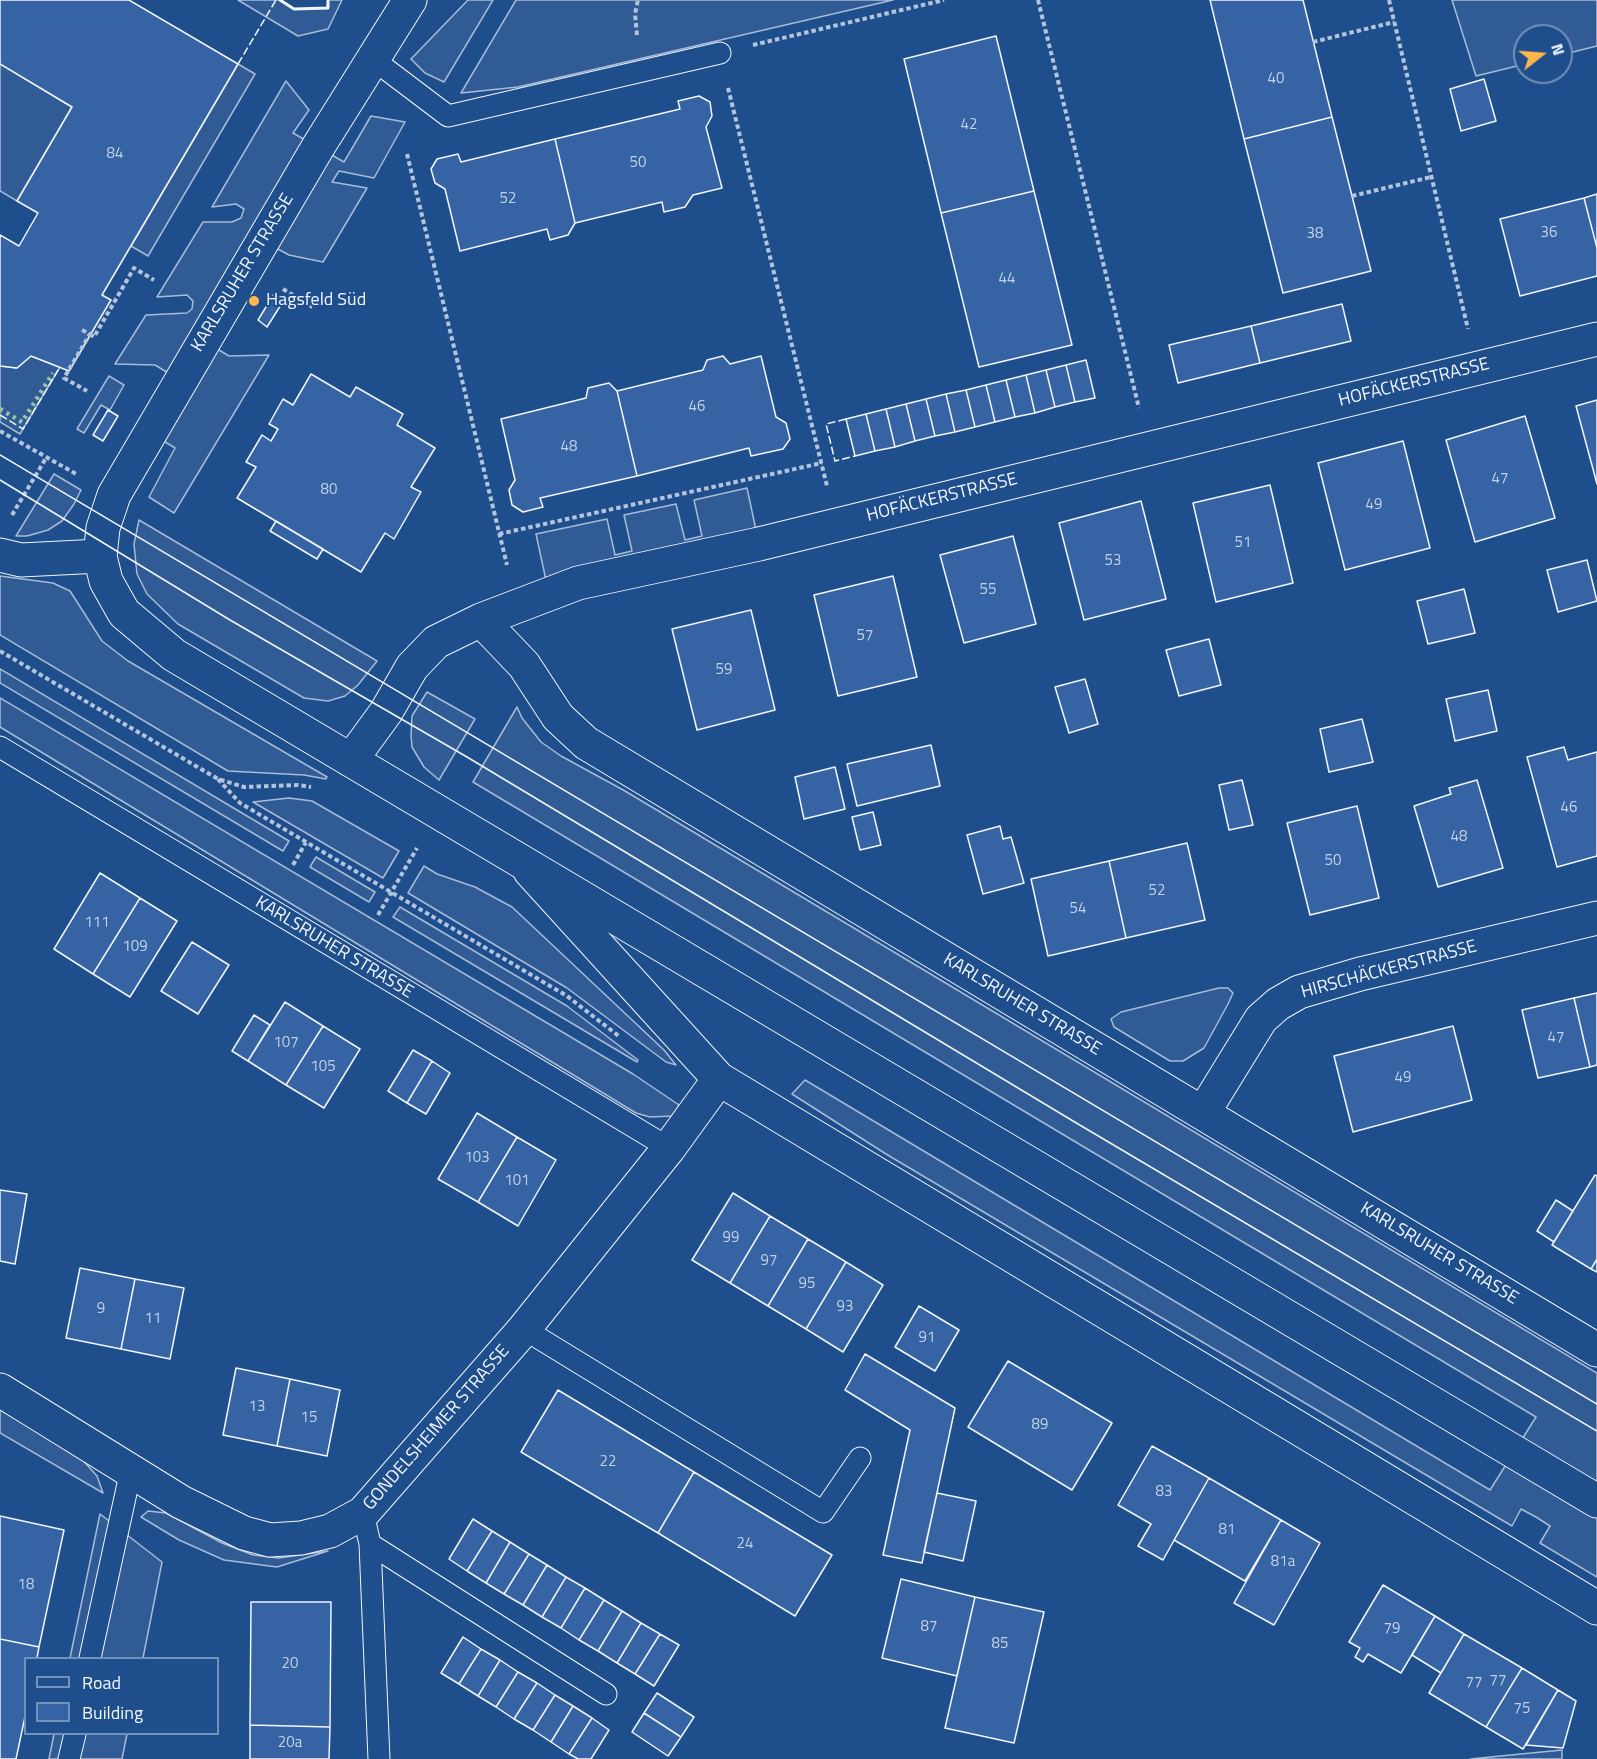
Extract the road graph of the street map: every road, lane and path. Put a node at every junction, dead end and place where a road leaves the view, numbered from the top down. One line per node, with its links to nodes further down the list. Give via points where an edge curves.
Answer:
1 (410, 0): 11 (street, KARLSRUHER STRASSE)
2 (638, 0): 6 (path)
3 (944, 0): 9 (path)
4 (1038, 0): 24 (path)
5 (1389, 0): 7 (path)
6 (635, 14)
7 (1394, 22): 8 (path); 13 (path)
8 (1313, 42)
9 (749, 46)
10 (720, 53): 11 (lane, via 448,116); 25 (path, via 822,463)
11 (374, 60): 27 (street, KARLSRUHER STRASSE, via 140,448 105,517)
12 (407, 154): 25 (path)
13 (1431, 177): 14 (path); 21 (path)
14 (1352, 196)
15 (153, 280): 19 (path, via 134,268 94,337)
16 (275, 284): 17 (path)
17 (314, 308)
18 (82, 330): 19 (path)
19 (90, 334): 22 (path, via 64,378)
20 (1597, 339): 21 (street, HOFÄCKERSTRASSE)
21 (1477, 368): 24 (street, HOFÄCKERSTRASSE)
22 (87, 391)
23 (0, 431): 26 (path, via 46,458)
24 (1148, 447): 28 (street, HOFÄCKERSTRASSE, via 759,544 578,583)
25 (499, 534): 28 (path)
26 (3, 540): 27 (street, via 21,560)
27 (100, 556): 32 (street, KARLSRUHER STRASSE, via 106,581 124,613 174,656)
28 (517, 607): 29 (street, HOFÄCKERSTRASSE)
29 (482, 620): 32 (street, HOFÄCKERSTRASSE, via 449,634 428,649); 44 (street, KARLSRUHER STRASSE, via 524,665 558,717 586,743)
30 (0, 651): 33 (path)
31 (0, 747): 45 (lane, KARLSRUHER STRASSE)
32 (351, 760): 37 (street, KARLSRUHER STRASSE)
33 (218, 779): 34 (path, via 244,787 298,784); 36 (path, via 240,803)
34 (318, 789)
35 (409, 840): 39 (path, via 418,846)
36 (306, 842): 38 (path); 39 (path)
37 (518, 858): 43 (street, KARLSRUHER STRASSE); 51 (street, KARLSRUHER STRASSE)
38 (293, 865)
39 (392, 892): 40 (path); 42 (path, via 567,996)
40 (378, 915)
41 (1597, 918): 44 (street, HIRSCHÄCKERSTRASSE, via 1299,992 1261,1019)
42 (624, 1040)
43 (719, 1079): 45 (street, GONDELSHEIMER STRASSE); 54 (street, KARLSRUHER STRASSE)
44 (1203, 1113): 47 (street, KARLSRUHER STRASSE)
45 (669, 1148): 46 (street, GONDELSHEIMER STRASSE)
46 (525, 1329): 49 (lane, via 823,1512); 52 (street, GONDELSHEIMER STRASSE)
47 (1597, 1350)
48 (0, 1390): 50 (street, GONDELSHEIMER STRASSE)
49 (860, 1458)
50 (131, 1470): 52 (street, GONDELSHEIMER STRASSE, via 182,1502 244,1533 270,1540 330,1531); 55 (lane)
51 (1597, 1501)
52 (363, 1513): 53 (lane)
53 (370, 1544): 56 (lane); 59 (lane)
54 (1597, 1608)
55 (90, 1657)
56 (606, 1694)
57 (75, 1735): 58 (lane)
58 (69, 1759)
59 (379, 1759)

